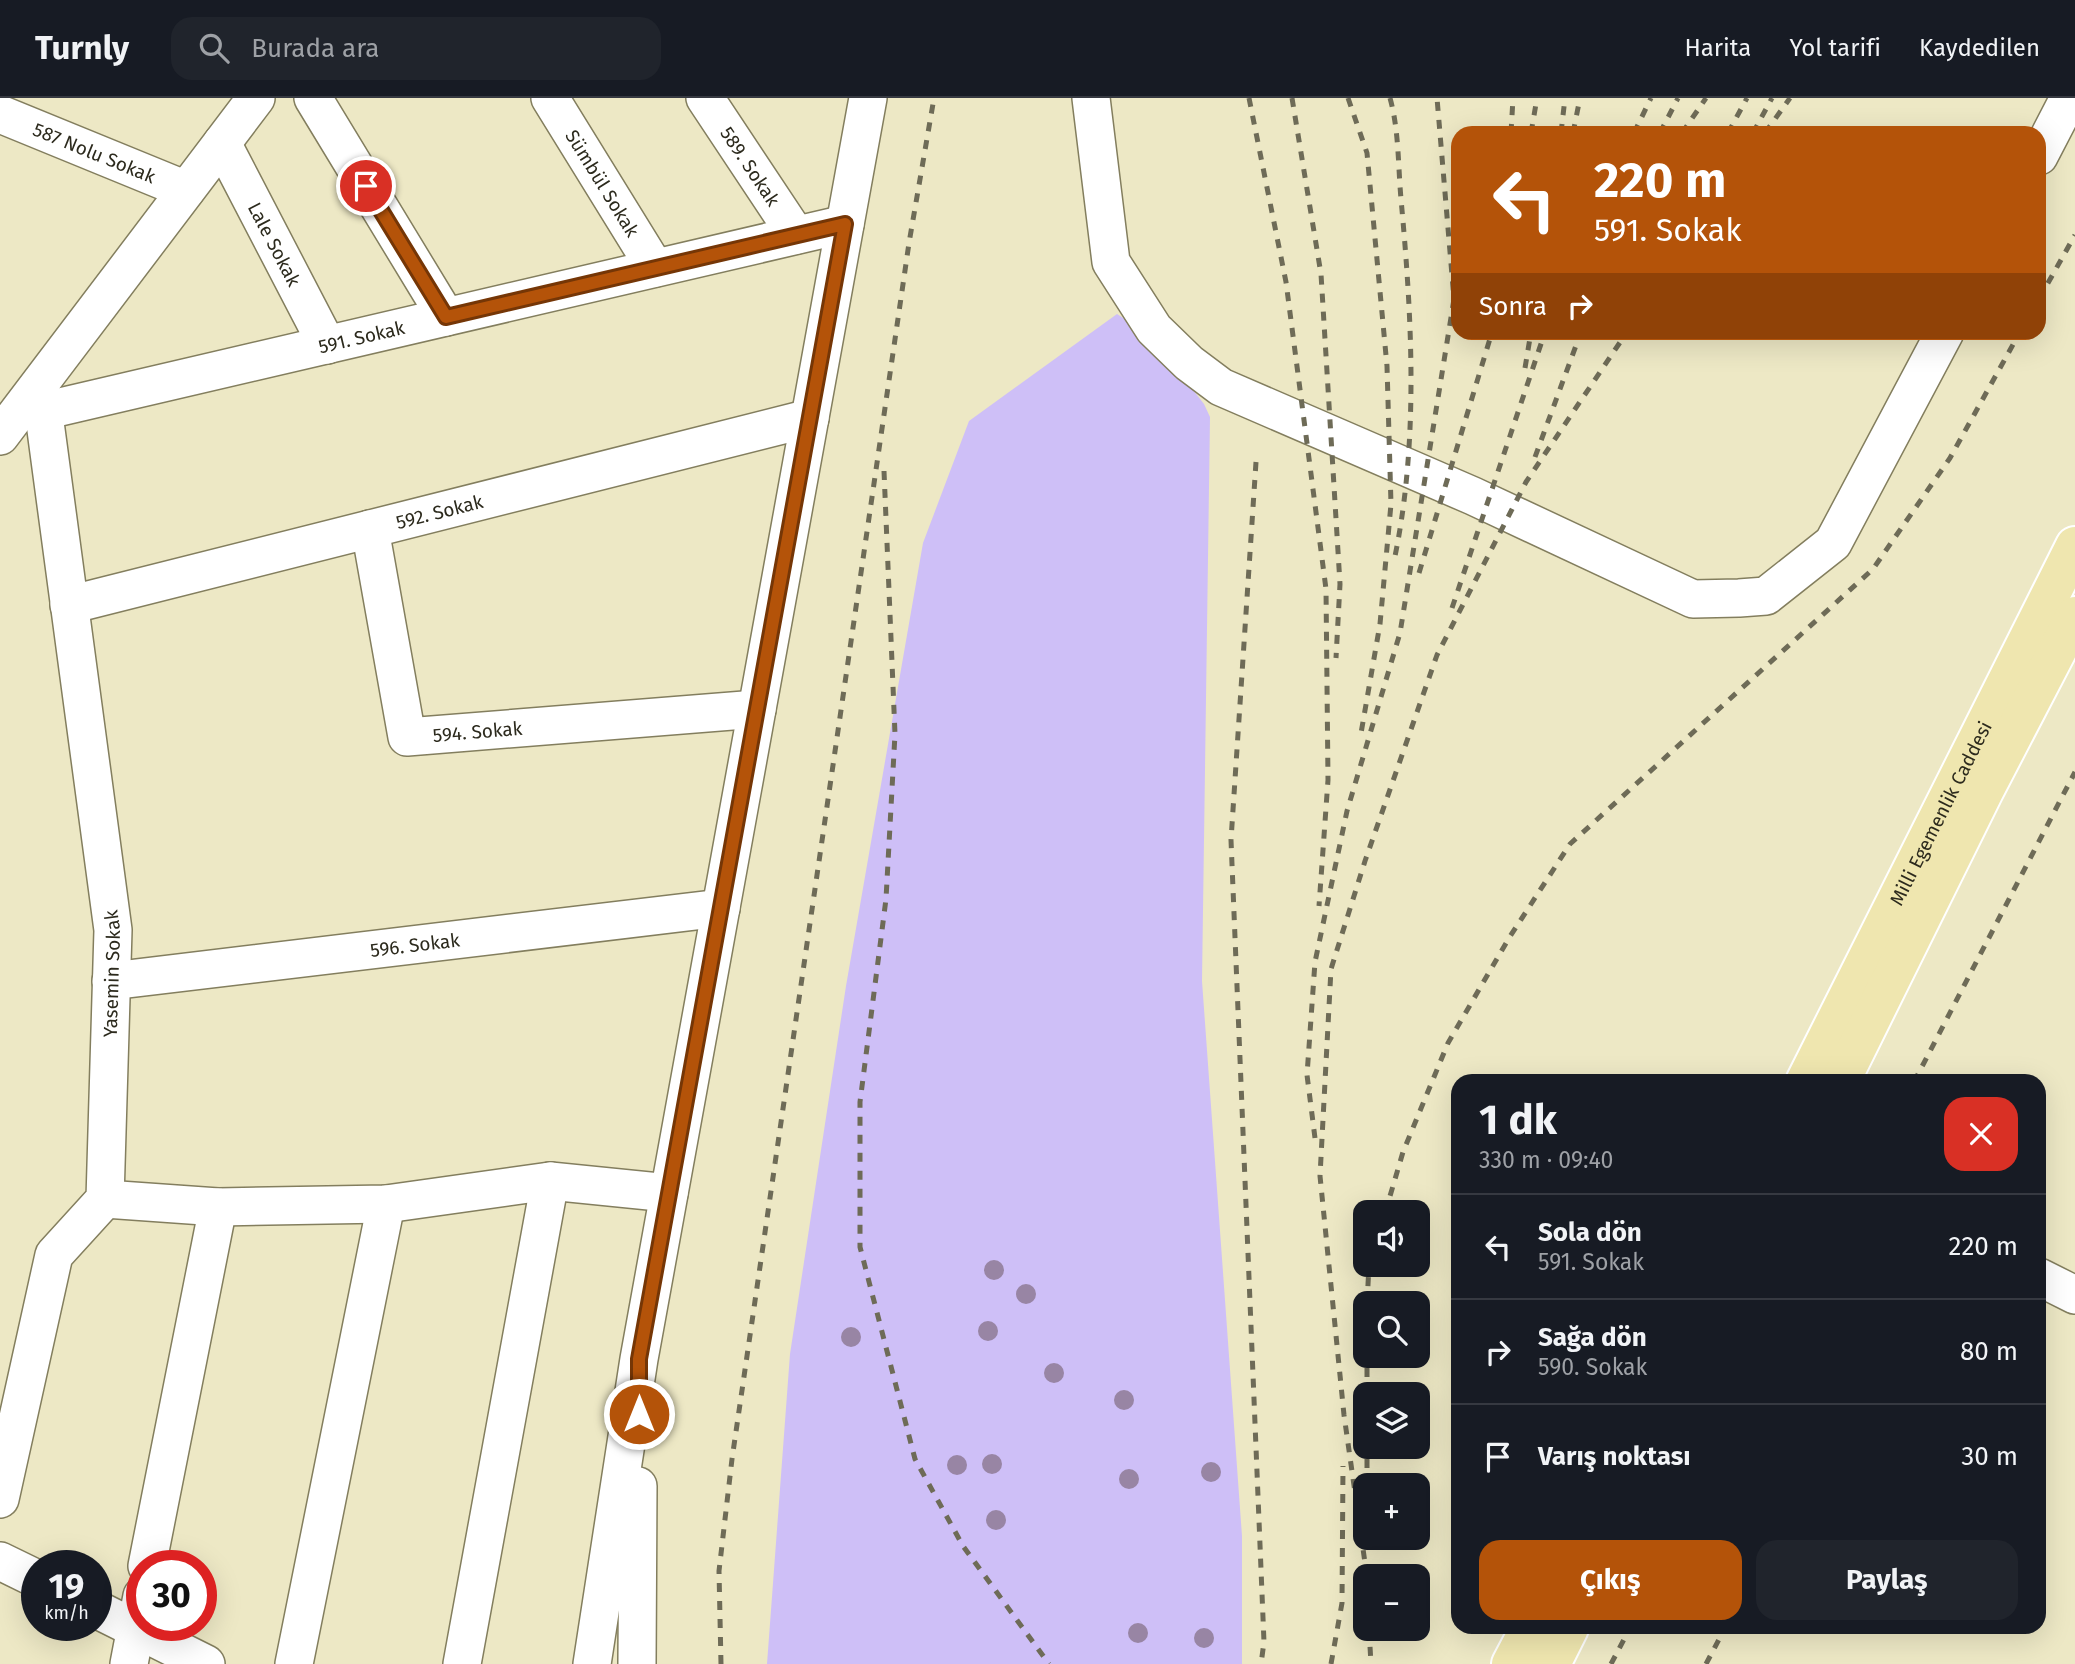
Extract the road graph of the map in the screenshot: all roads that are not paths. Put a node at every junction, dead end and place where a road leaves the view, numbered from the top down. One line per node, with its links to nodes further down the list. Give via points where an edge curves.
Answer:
1 (256, 98): 10 (street)
2 (313, 98): 15 (street)
3 (550, 98): 14 (street, Sümbül Sokak)
4 (705, 98): 13 (street, 589. Sokak)
5 (868, 98): 12 (street)
6 (1091, 98): 16 (street, via 1111,262 1154,328 1189,363 1221,387 1473,496 1693,599 1766,596 1833,543)
7 (2069, 98): 9 (street)
8 (0, 114): 11 (street, 587 Nolu Sokak)
9 (2046, 142)
10 (222, 143): 11 (street); 17 (street, Lale Sokak)
11 (186, 190): 18 (street)
12 (845, 224): 13 (street, 591. Sokak); 19 (street)
13 (796, 236): 14 (street, 591. Sokak)
14 (655, 268): 15 (street, 591. Sokak)
15 (446, 317): 17 (street, 591. Sokak)
16 (1941, 340)
17 (327, 345): 18 (street, 591. Sokak)
18 (41, 398): 20 (street); 23 (street, Yasemin Sokak)
19 (810, 418): 21 (street, 592. Sokak); 25 (street)
20 (0, 436)
21 (370, 529): 23 (street, 592. Sokak); 25 (street, 594. Sokak, via 407,737)
22 (2075, 546): 28 (main road, Milli Egemenlik Caddesi)
23 (69, 605): 27 (street, Yasemin Sokak, via 113,930)
24 (2075, 616): 29 (main road, Milli Egemenlik Caddesi)
25 (757, 709): 26 (street)
26 (721, 908): 27 (street, 596. Sokak); 31 (street)
27 (111, 981): 32 (street, Yasemin Sokak)
28 (1809, 1074)
29 (1844, 1074)
30 (550, 1181): 31 (street); 33 (street); 49 (street)
31 (670, 1193): 37 (street)
32 (105, 1199): 34 (street); 38 (street, via 54,1255)
33 (386, 1204): 34 (street); 48 (street)
34 (218, 1207): 39 (street)
35 (2046, 1280): 36 (street)
36 (2075, 1295)
37 (639, 1359): 50 (street); 51 (street)
38 (0, 1499)
39 (151, 1550)
40 (0, 1561): 41 (street)
41 (21, 1571)
42 (1527, 1634): 52 (main road)
43 (1566, 1634): 53 (main road)
44 (133, 1641): 46 (street)
45 (176, 1641): 47 (street)
46 (129, 1664)
47 (206, 1664)
48 (294, 1664)
49 (463, 1664)
50 (592, 1664)
51 (637, 1664)
52 (1511, 1664)
53 (1550, 1664)

